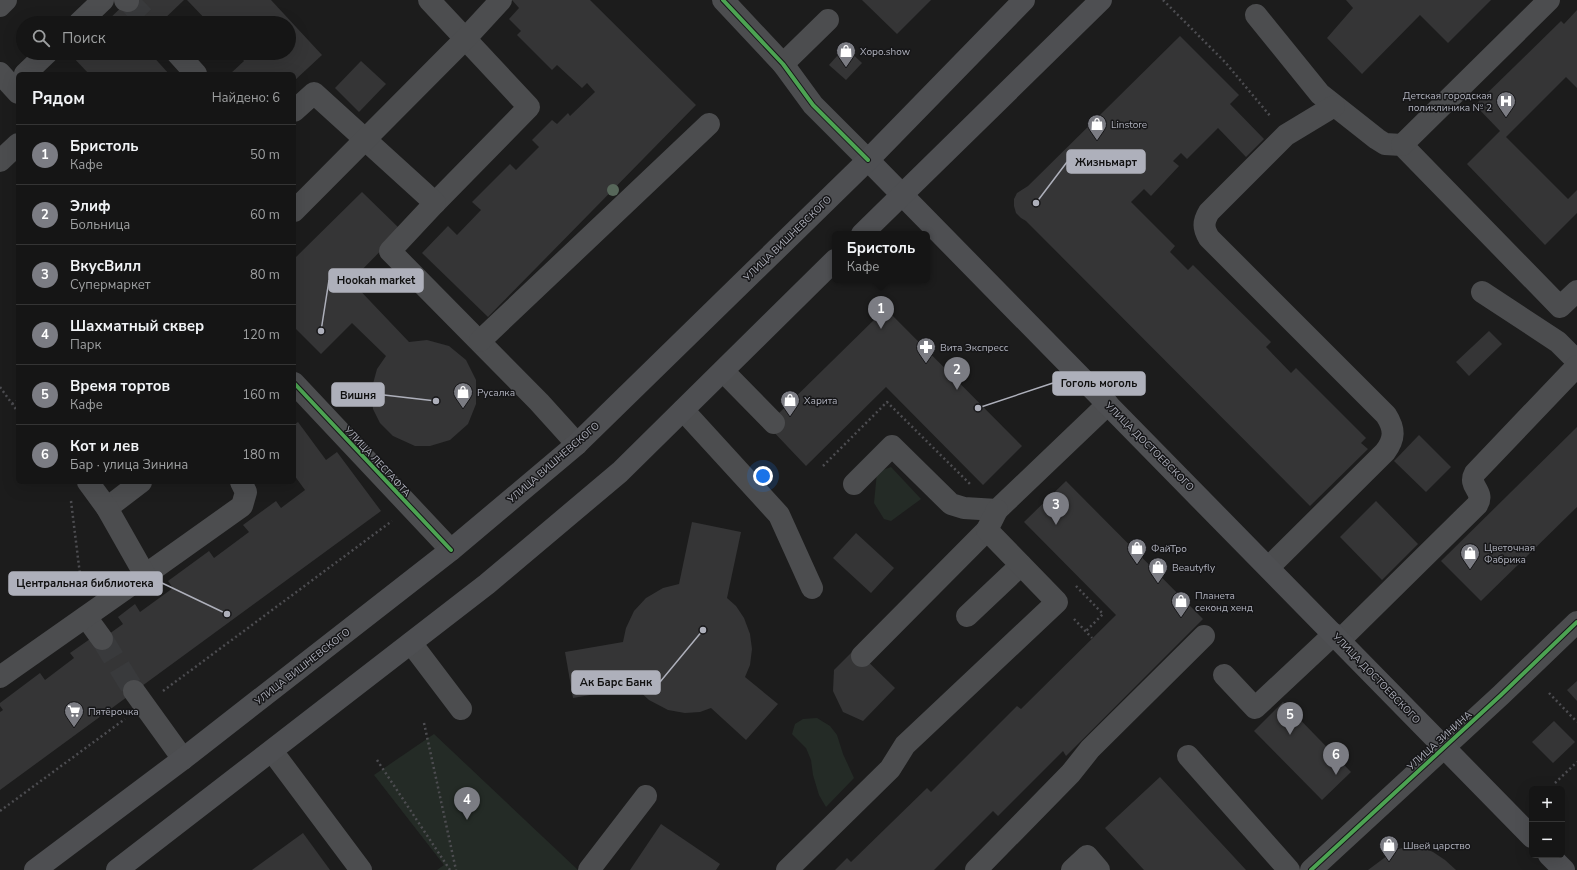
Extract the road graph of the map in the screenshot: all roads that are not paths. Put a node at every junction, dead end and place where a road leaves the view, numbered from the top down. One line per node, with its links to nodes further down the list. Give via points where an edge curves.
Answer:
1 (6, 0): 9 (street)
2 (103, 0): 11 (street)
3 (429, 0): 13 (street)
4 (501, 0): 13 (street)
5 (723, 0): 16 (street, УЛИЦА ДОСТОЕВСКОГО)
6 (1024, 0): 25 (main road, УЛИЦА ВИШНЕВСКОГО)
7 (1101, 0): 27 (main road)
8 (1549, 0): 23 (street)
9 (0, 6)
10 (1256, 15): 19 (street, via 1312,86)
11 (86, 16)
12 (828, 20): 16 (street)
13 (466, 38): 22 (street); 28 (street, via 530,107)
14 (39, 60): 17 (street)
15 (183, 60): 18 (street)
16 (783, 64): 25 (street, УЛИЦА ДОСТОЕВСКОГО, via 813,105)
17 (25, 72)
18 (194, 72)
19 (1334, 106): 23 (street, via 1385,144); 52 (street, via 1286,135 1209,212 1204,225 1205,231 1215,243 1386,415 1392,424 1392,441 1385,452)
20 (296, 109): 22 (street, via 314,93)
21 (709, 124): 34 (street)
22 (366, 141): 28 (street); 29 (street)
23 (1402, 145): 32 (street, via 1560,307)
24 (16, 146): 26 (street)
25 (868, 160): 27 (main road, УЛИЦА ДОСТОЕВСКОГО); 42 (main road, УЛИЦА ВИШНЕВСКОГО)
26 (0, 161)
27 (903, 195): 30 (main road); 39 (main road, УЛИЦА ДОСТОЕВСКОГО)
28 (434, 204): 34 (street, via 390,251)
29 (296, 209)
30 (865, 231)
31 (832, 263): 37 (main road)
32 (1577, 291)
33 (1482, 292): 35 (street, via 1558,342)
34 (480, 341): 42 (street)
35 (1577, 361)
36 (1577, 366): 59 (street, via 1475,473 1473,485 1480,494 1477,505)
37 (723, 371): 40 (main road); 41 (street)
38 (296, 385): 50 (street, УЛИЦА ЛЕСГАФТА)
39 (1108, 404): 48 (street); 52 (main road, УЛИЦА ДОСТОЕВСКОГО)
40 (683, 410): 54 (street, via 780,515); 61 (main road, via 620,472)
41 (774, 422)
42 (576, 444): 50 (main road, УЛИЦА ВИШНЕВСКОГО)
43 (89, 484): 47 (street)
44 (138, 484): 47 (street)
45 (242, 484): 53 (street, via 246,492 242,506)
46 (854, 484): 48 (street, via 892,446 951,504 964,508)
47 (107, 508): 53 (street)
48 (997, 510): 49 (street)
49 (987, 530): 51 (street); 62 (street)
50 (451, 550): 70 (main road, УЛИЦА ВИШНЕВСКОГО)
51 (1021, 566): 55 (street); 78 (street, via 1057,602 905,745 890,769)
52 (1269, 567): 59 (main road, УЛИЦА ДОСТОЕВСКОГО)
53 (145, 575): 56 (street)
54 (812, 588)
55 (967, 616)
56 (86, 617): 60 (street); 64 (street)
57 (1577, 622): 67 (street, УЛИЦА ЗИНИНА)
58 (1204, 636): 79 (street, via 1090,749 1071,773)
59 (1337, 637): 63 (street, via 1255,708); 67 (main road, УЛИЦА ДОСТОЕВСКОГО)
60 (102, 639)
61 (411, 644): 66 (street); 68 (main road)
62 (862, 656)
63 (1224, 675)
64 (0, 677)
65 (139, 698): 70 (street)
66 (461, 709)
67 (1444, 746): 72 (main road, УЛИЦА ДОСТОЕВСКОГО); 83 (street, УЛИЦА ЗИНИНА)
68 (272, 751): 75 (main road); 76 (street)
69 (1188, 756): 82 (street)
70 (182, 759): 74 (main road, УЛИЦА ВИШНЕВСКОГО)
71 (646, 796): 77 (street)
72 (1529, 834)
73 (1552, 858): 84 (main road)
74 (35, 870)
75 (117, 870)
76 (361, 870)
77 (589, 870)
78 (786, 870)
79 (976, 870)
80 (1072, 870): 81 (street, via 1087,856)
81 (1099, 870)
82 (1289, 870)
83 (1311, 870)
84 (1564, 870)

